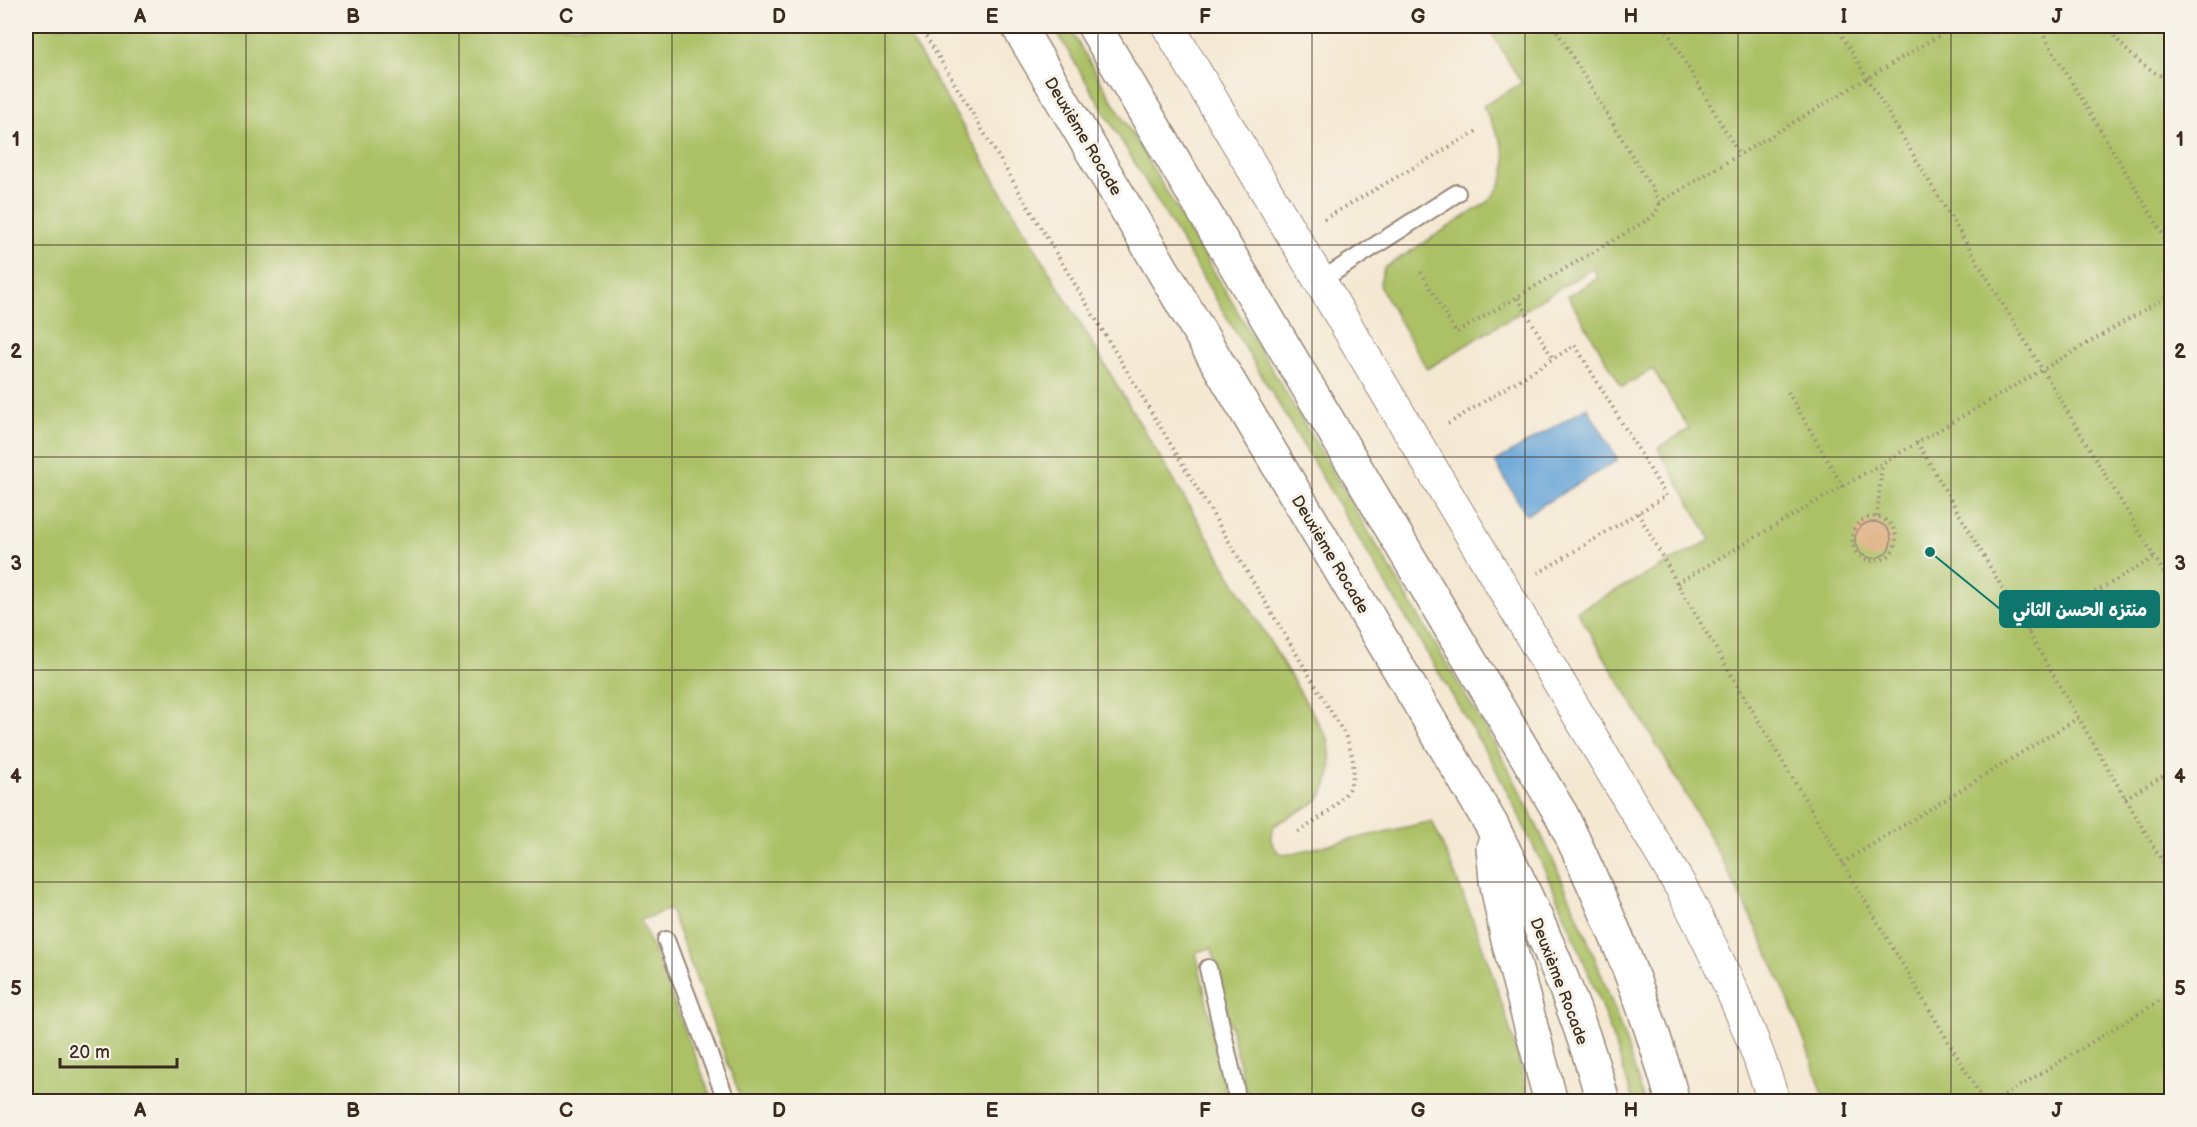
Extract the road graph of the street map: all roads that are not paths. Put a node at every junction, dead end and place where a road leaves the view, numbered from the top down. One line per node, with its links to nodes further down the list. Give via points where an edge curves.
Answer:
1 (1018, 26): 6 (highway, Deuxième Rocade)
2 (1094, 26): 9 (highway, via 1562,816 1604,905)
3 (1168, 26): 5 (street)
4 (1456, 193): 5 (lane)
5 (1320, 281): 16 (street, via 1682,887 1743,1016)
6 (1491, 824): 12 (highway, via 1507,936); 13 (highway, Deuxième Rocade, via 1538,921)
7 (666, 940): 10 (lane)
8 (1208, 968): 11 (lane)
9 (1640, 996): 14 (highway); 15 (highway)
10 (727, 1101)
11 (1236, 1101)
12 (1551, 1101)
13 (1604, 1101)
14 (1673, 1101)
15 (1694, 1101)
16 (1774, 1101)

